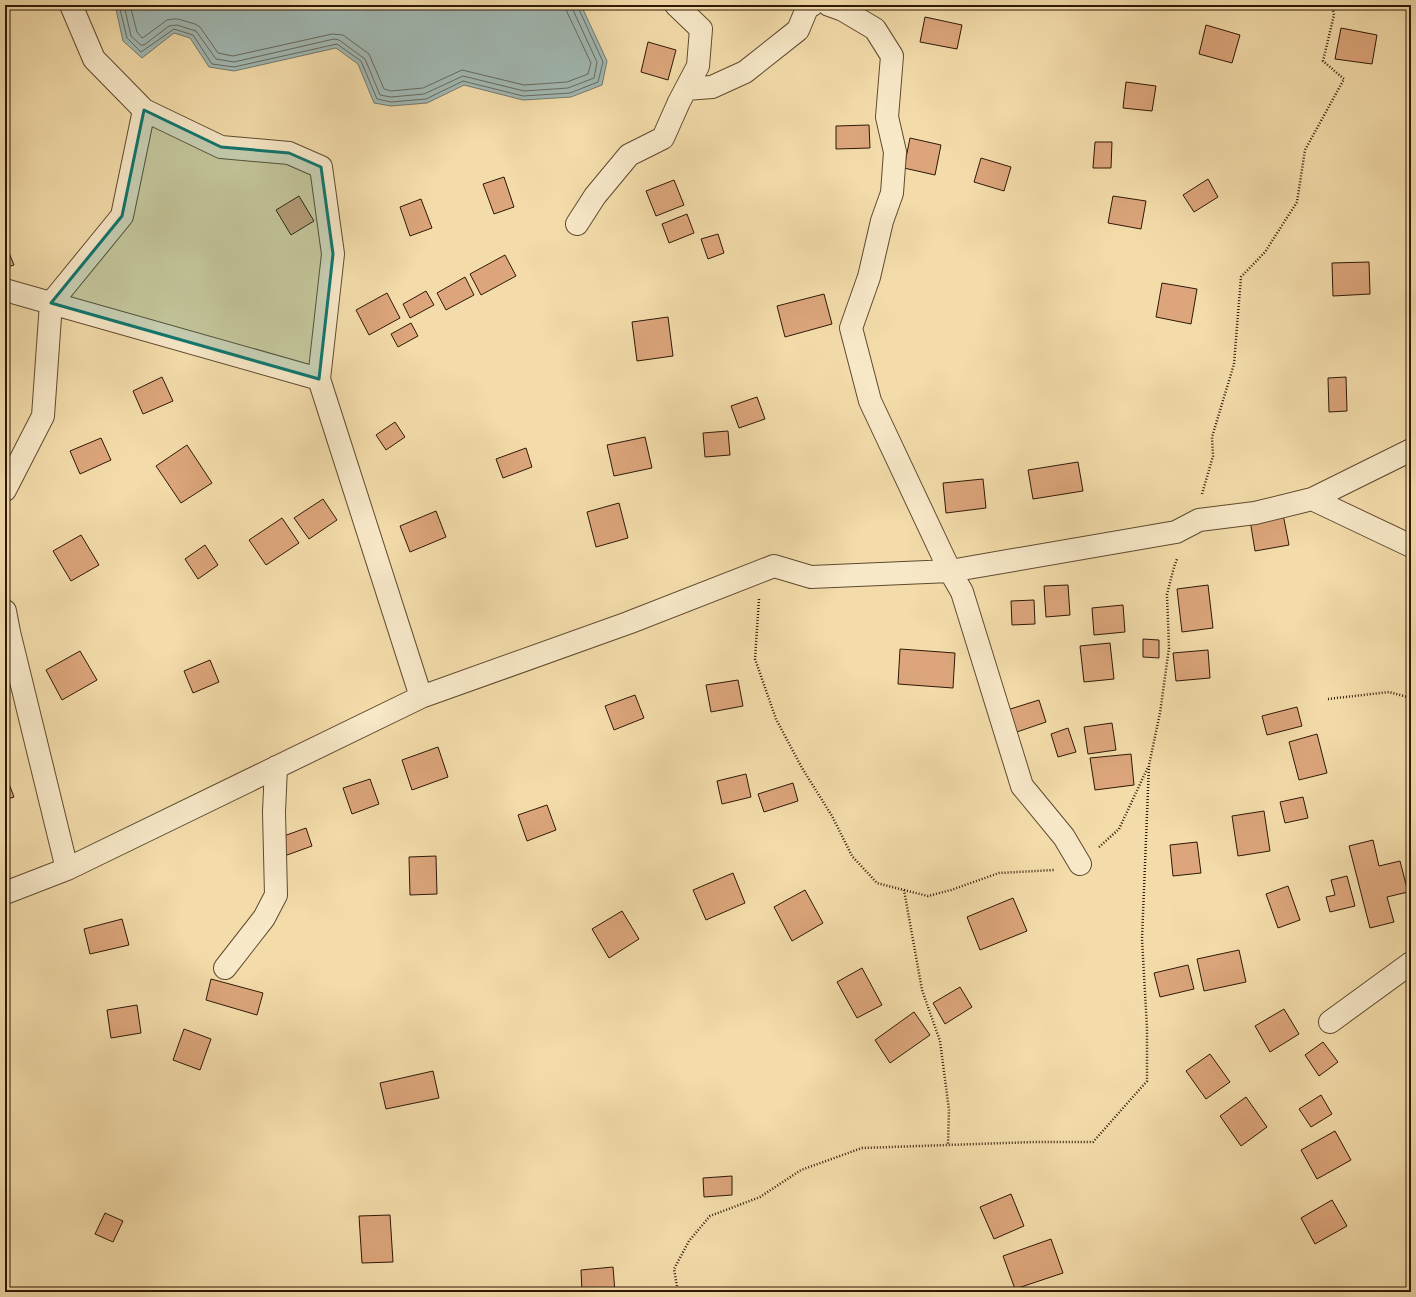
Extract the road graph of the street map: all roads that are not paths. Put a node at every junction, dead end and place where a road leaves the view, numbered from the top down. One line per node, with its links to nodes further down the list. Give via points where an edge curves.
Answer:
1 (71, 5): 6 (street, via 94,59)
2 (676, 5): 5 (street, via 701,29 698,66)
3 (812, 5): 5 (street, via 808,6 798,30 745,72 712,87)
4 (829, 5): 15 (street, via 843,10 875,29 892,56 887,117 895,152 892,193 882,221 869,277 851,328 870,401)
5 (686, 89): 7 (street, via 663,138 629,155 595,196)
6 (144, 110): 9 (street, via 122,216); 10 (street, via 221,147 289,153 321,167 334,254)
7 (577, 224)
8 (5, 290): 9 (street)
9 (51, 303): 10 (street); 12 (street, via 43,416)
10 (319, 379): 17 (street)
11 (1411, 450): 13 (street)
12 (5, 490)
13 (1312, 499): 14 (street); 15 (street, via 1255,513 1199,520 1176,532)
14 (1411, 546)
15 (950, 571): 17 (street, via 811,578 774,566 628,623); 19 (street, via 962,592 1022,786 1064,837)
16 (6, 625): 20 (street)
17 (420, 697): 18 (street)
18 (276, 767): 20 (street); 23 (street, via 276,895 264,918)
19 (1080, 864)
20 (67, 869): 21 (street)
21 (5, 893)
22 (1411, 963): 24 (street)
23 (225, 968)
24 (1330, 1022)

